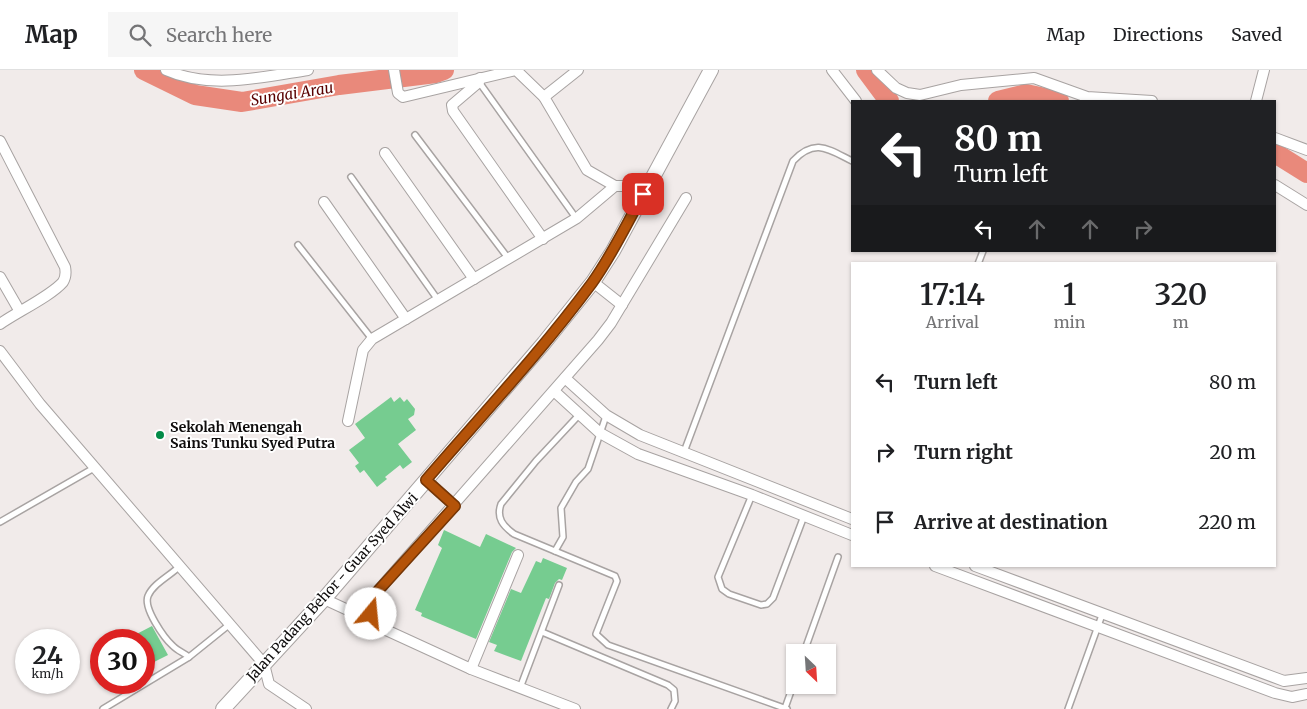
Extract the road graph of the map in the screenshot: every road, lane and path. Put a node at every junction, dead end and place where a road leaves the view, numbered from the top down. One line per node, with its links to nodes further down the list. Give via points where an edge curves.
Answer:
1 (166, 70): 9 (street, via 226,81)
2 (308, 70): 9 (street)
3 (394, 70): 11 (street, via 398,93 403,97)
4 (578, 70): 12 (street)
5 (711, 70): 25 (main road, Jalan Padang Behor - Guar Syed Alwi)
6 (832, 70): 13 (street)
7 (877, 70): 10 (street, via 896,88 920,95)
8 (1264, 70): 15 (street)
9 (282, 72)
10 (1035, 74): 14 (street, via 1087,97)
11 (480, 80): 12 (street, via 516,70); 29 (lane); 30 (street, via 455,101 453,111)
12 (544, 97): 23 (street, via 587,170)
13 (855, 100)
14 (1136, 100)
15 (1256, 100)
16 (415, 136): 32 (lane)
17 (1276, 138): 19 (street)
18 (0, 141): 38 (street, via 66,274 64,281 54,289)
19 (1306, 148)
20 (385, 153): 34 (street)
21 (851, 161): 49 (lane, via 820,146 802,152 793,161)
22 (351, 177): 36 (lane)
23 (615, 186): 25 (street, via 627,186); 29 (street)
24 (1276, 186): 28 (street)
25 (643, 194): 35 (main road, Jalan Padang Behor - Guar Syed Alwi)
26 (686, 198): 37 (street)
27 (324, 202): 39 (street)
28 (1307, 204)
29 (577, 218): 30 (street)
30 (543, 239): 32 (street)
31 (298, 245): 41 (lane)
32 (508, 258): 34 (street)
33 (0, 277): 38 (street)
34 (474, 279): 36 (street)
35 (593, 282): 37 (street); 51 (main road, Jalan Padang Behor - Guar Syed Alwi)
36 (438, 300): 39 (street)
37 (622, 305): 43 (street, via 607,329)
38 (19, 310): 40 (street)
39 (406, 319): 41 (street)
40 (0, 324)
41 (372, 339): 47 (street, via 363,350)
42 (0, 351): 50 (street)
43 (565, 378): 44 (street); 46 (street)
44 (554, 391): 45 (street); 53 (street)
45 (579, 415): 48 (street); 58 (lane, via 536,461 498,511 505,527 514,534)
46 (606, 415): 48 (lane); 49 (street)
47 (348, 421)
48 (600, 433): 52 (street, via 638,454); 58 (lane, via 588,469 561,508 563,538)
49 (684, 453): 55 (street)
50 (94, 467): 56 (lane); 61 (street)
51 (426, 480): 53 (street); 65 (main road, Jalan Padang Behor - Guar Syed Alwi)
52 (752, 495): 54 (street); 54 (lane, via 718,577 722,589 729,594 761,605 773,598)
53 (455, 506): 66 (street, via 376,593 370,606)
54 (804, 516): 57 (street)
55 (851, 519)
56 (0, 522)
57 (851, 535)
58 (555, 551): 84 (lane, via 615,576 617,581 596,634 608,645)
59 (518, 555): 74 (street)
60 (838, 557): 71 (lane)
61 (179, 567): 68 (street); 72 (lane, via 152,590 147,598 147,608 163,636)
62 (938, 567): 69 (street)
63 (978, 567): 67 (street)
64 (560, 585): 70 (lane)
65 (324, 598): 66 (street, via 350,611); 73 (main road, Jalan Padang Behor - Guar Syed Alwi)
66 (371, 614): 74 (street, via 386,630)
67 (1102, 615): 69 (lane); 75 (street, via 1284,681)
68 (230, 624): 72 (lane); 73 (street)
69 (1098, 629): 78 (street, via 1275,693 1292,697); 85 (lane)
70 (542, 632): 76 (lane); 83 (lane, via 668,685 674,690)
71 (807, 644)
72 (189, 657): 79 (lane)
73 (264, 664): 80 (main road, Jalan Padang Behor - Guar Syed Alwi); 81 (street, via 269,684)
74 (470, 669): 76 (street)
75 (1307, 678)
76 (520, 688): 82 (street)
77 (791, 694): 84 (lane)
78 (1307, 694)
79 (103, 709)
80 (224, 709)
81 (306, 709)
82 (575, 709)
83 (672, 709)
84 (786, 709)
85 (1068, 709)

